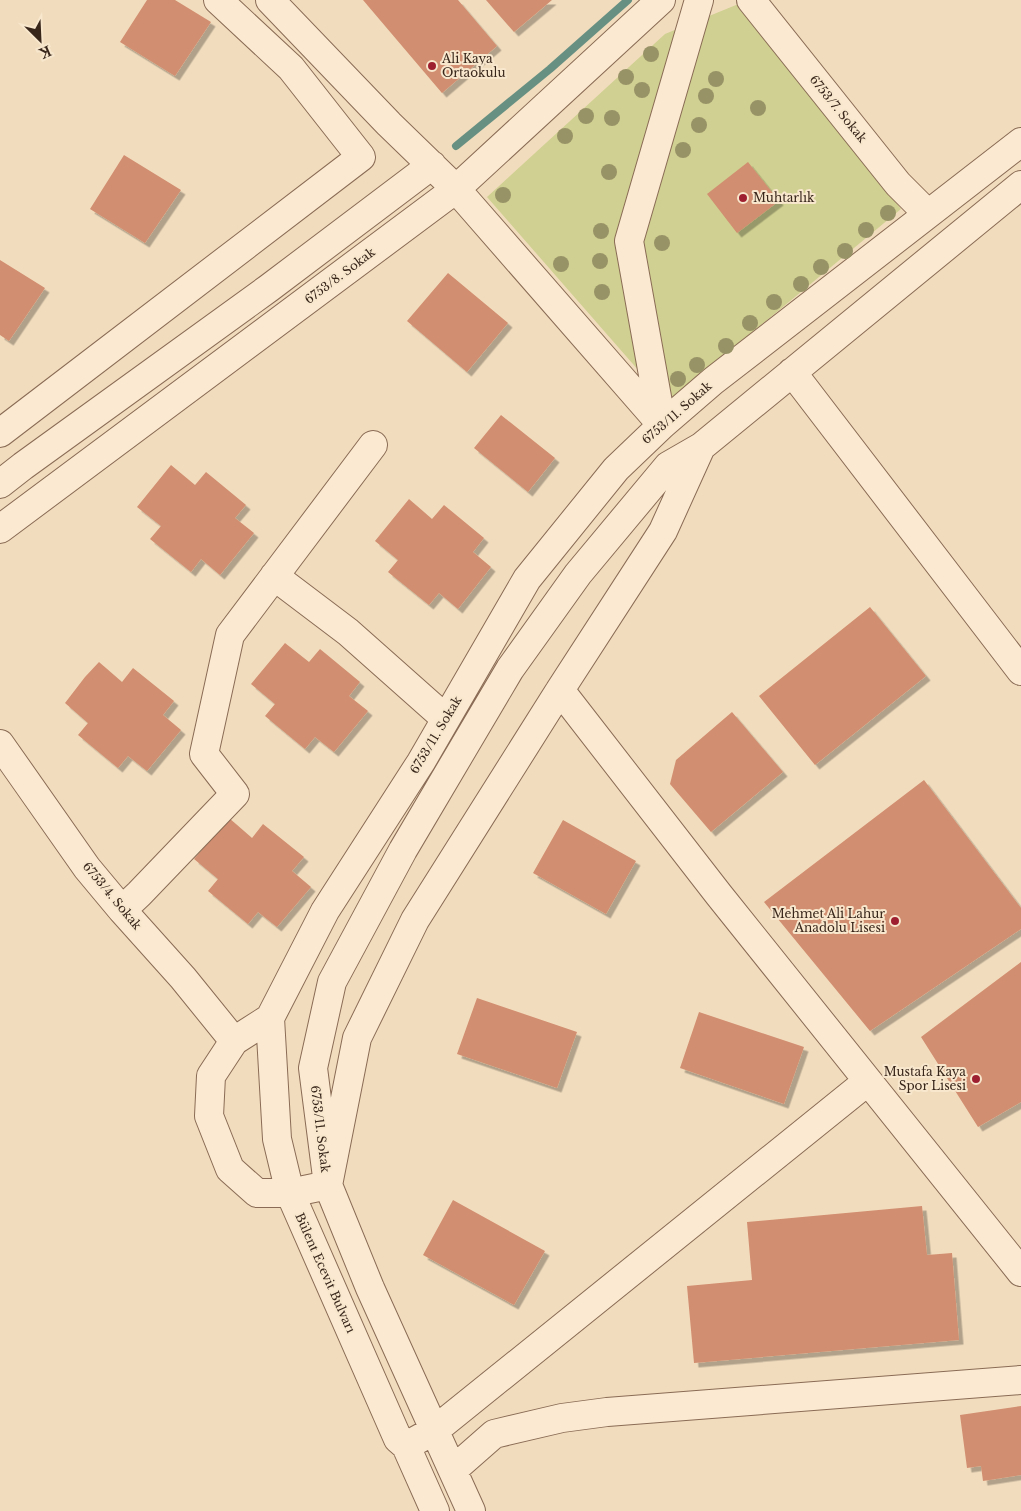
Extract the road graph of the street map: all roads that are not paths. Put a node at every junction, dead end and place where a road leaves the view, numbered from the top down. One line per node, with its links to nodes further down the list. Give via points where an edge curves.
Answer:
1 (218, 0): 13 (street, via 291,68 361,157)
2 (270, 0): 7 (street)
3 (661, 0): 9 (street, 6753/8. Sokak)
4 (699, 0): 12 (street, via 629,241)
5 (751, 0): 10 (street, 6753/7. Sokak, via 898,184)
6 (1021, 142): 10 (street, 6753/11. Sokak)
7 (432, 165): 9 (street); 16 (street)
8 (1021, 185): 11 (street, 6753/11. Sokak)
9 (456, 189): 12 (street); 17 (street, 6753/8. Sokak)
10 (928, 214): 12 (street, 6753/11. Sokak)
11 (792, 372): 15 (street, 6753/11. Sokak); 19 (street)
12 (662, 424): 21 (street, 6753/11. Sokak, via 616,469 527,579)
13 (0, 433)
14 (373, 445): 18 (street)
15 (701, 447): 20 (street, via 663,531); 27 (street, 6753/11. Sokak, via 668,466 578,574 510,669 403,850 332,982 313,1068)
16 (0, 484)
17 (0, 529)
18 (274, 576): 21 (street, via 348,632); 23 (street, via 230,635 204,754 235,794)
19 (1021, 671)
20 (560, 690): 26 (street); 27 (street, via 415,920 357,1038)
21 (446, 719): 24 (street, 6753/11. Sokak, via 325,911)
22 (0, 744): 23 (street, 6753/4. Sokak, via 87,868)
23 (122, 910): 25 (street, 6753/4. Sokak)
24 (270, 1018): 25 (street, 6753/11. Sokak); 28 (street, Bülent Ecevit Bulvarı, via 277,1139)
25 (234, 1041): 28 (street, 6753/11. Sokak, via 211,1076 208,1116 230,1169 257,1194)
26 (868, 1081): 29 (street); 31 (street)
27 (328, 1186): 28 (street, 6753/11. Sokak); 31 (street)
28 (290, 1193): 32 (street, Bülent Ecevit Bulvarı, via 398,1439)
29 (1021, 1272)
30 (1021, 1380): 33 (street, via 562,1418 494,1434)
31 (435, 1430): 32 (street); 33 (street)
32 (406, 1446): 34 (street, Bülent Ecevit Bulvarı)
33 (453, 1470): 35 (street)
34 (435, 1511)
35 (471, 1511)

